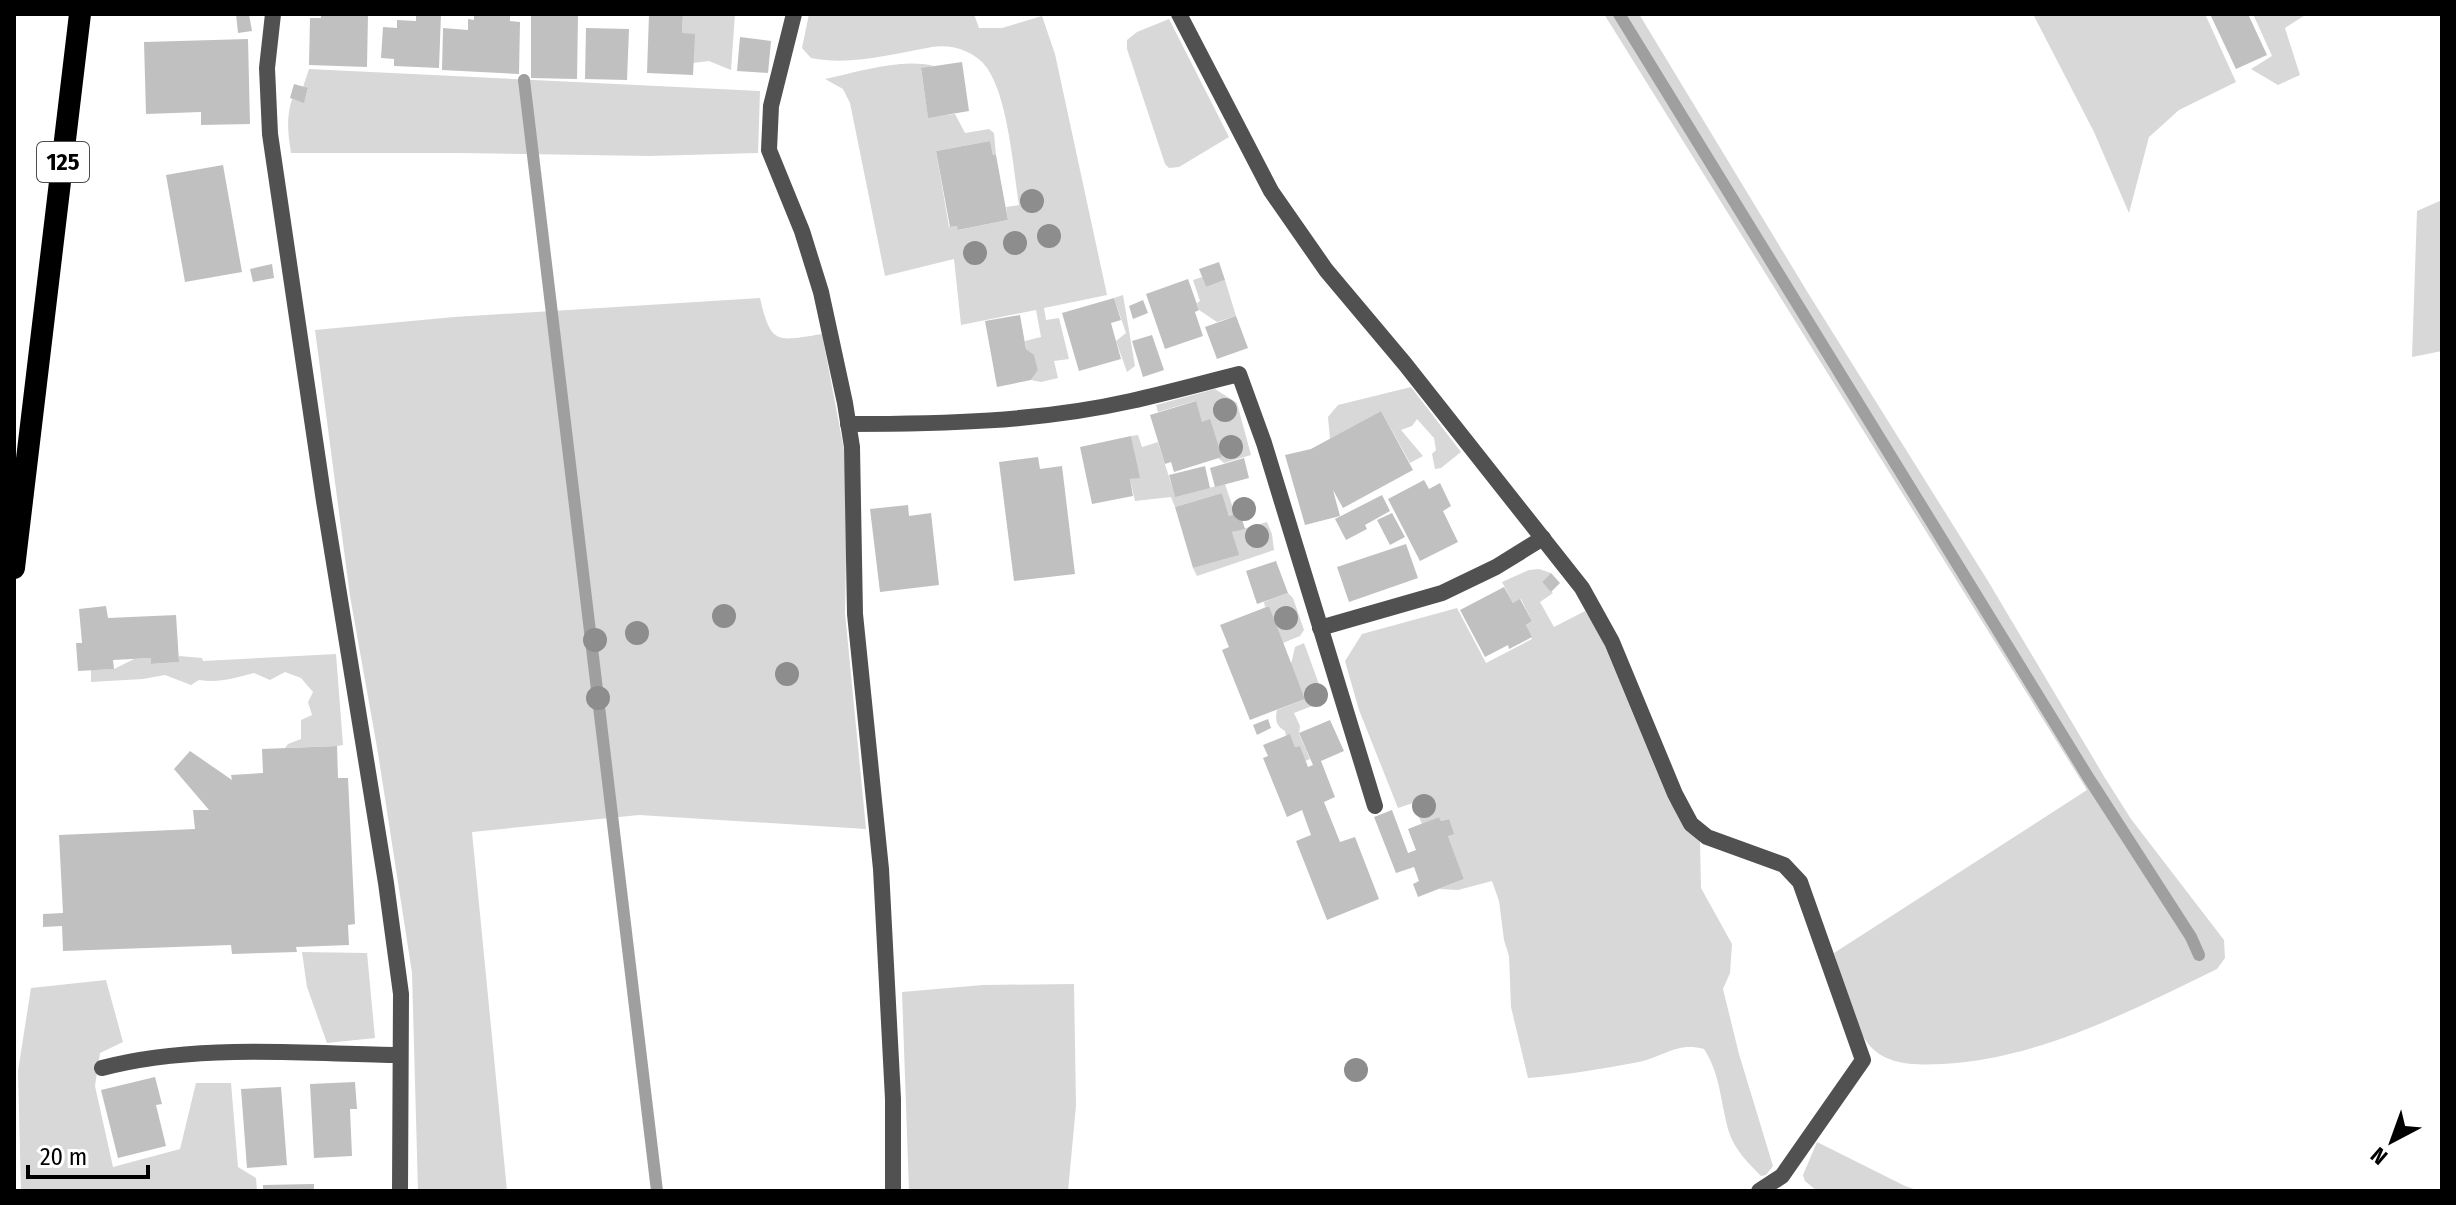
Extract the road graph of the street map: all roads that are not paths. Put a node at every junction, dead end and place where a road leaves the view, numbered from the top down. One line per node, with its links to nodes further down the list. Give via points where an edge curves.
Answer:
1 (80, 14): 7 (highway, 125)
2 (273, 14): 10 (street, via 267,68 270,134 386,883 401,994)
3 (794, 14): 5 (street, via 771,106 769,150 821,292)
4 (1179, 14): 6 (street, via 1271,191 1326,270)
5 (848, 424): 8 (street, via 941,424 1047,415 1239,374); 13 (street, via 855,614 881,869)
6 (1543, 538): 8 (street, via 1442,593); 14 (street, via 1582,588 1612,642 1691,824 1707,837 1784,865 1800,882 1863,1060 1782,1176)
7 (14, 568)
8 (1320, 628): 9 (street)
9 (1375, 806)
10 (400, 1055): 11 (street, via 239,1053 174,1056); 12 (street)
11 (102, 1068)
12 (400, 1191)
13 (893, 1191)
14 (1759, 1191)

